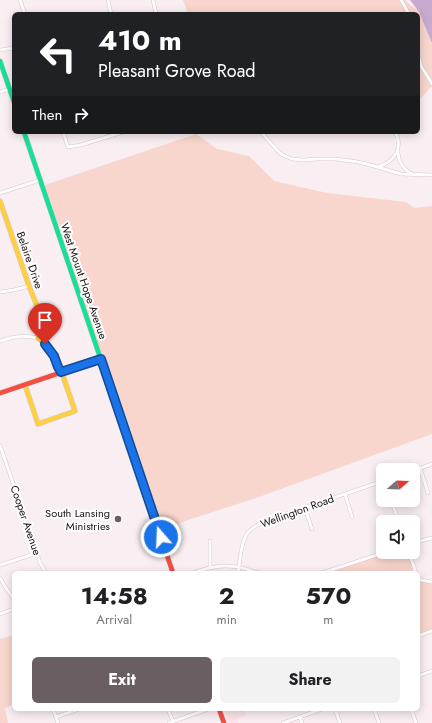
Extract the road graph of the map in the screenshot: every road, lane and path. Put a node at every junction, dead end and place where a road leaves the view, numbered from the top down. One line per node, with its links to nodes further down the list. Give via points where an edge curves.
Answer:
1 (20, 0): 5 (street)
2 (108, 0): 6 (street)
3 (153, 0): 7 (street)
4 (401, 0): 8 (street)
5 (24, 12)
6 (111, 12)
7 (156, 12)
8 (408, 12)
9 (12, 48): 10 (street)
10 (0, 50)
11 (0, 62): 14 (street)
12 (420, 62): 13 (street)
13 (432, 84)
14 (10, 89): 15 (street); 16 (street)
15 (0, 92)
16 (12, 96)
17 (25, 134): 28 (street, West Mount Hope Avenue)
18 (64, 134): 19 (street, via 68,147)
19 (117, 134)
20 (263, 134): 23 (street)
21 (265, 134): 23 (street)
22 (396, 134): 24 (street)
23 (266, 138): 25 (street, via 281,154 292,159 335,159)
24 (398, 149): 25 (street, via 391,160); 26 (street, via 401,163 407,172)
25 (378, 167): 26 (street, via 401,174)
26 (412, 174): 27 (street)
27 (432, 175)
28 (40, 180): 29 (street); 35 (street, West Mount Hope Avenue)
29 (0, 193)
30 (0, 201): 31 (street, Belaire Drive)
31 (29, 286): 32 (street); 33 (street, Belaire Drive, via 37,306)
32 (0, 292)
33 (38, 338): 34 (street, via 22,335); 36 (street, via 54,356)
34 (0, 341)
35 (101, 359): 36 (street); 58 (street, West Mount Hope Avenue)
36 (61, 372): 37 (street); 37 (street, via 75,411 38,424)
37 (25, 385): 38 (street)
38 (0, 393)
39 (0, 444): 51 (street, Cooper Avenue)
40 (432, 464): 41 (street)
41 (420, 468): 43 (street)
42 (376, 483): 44 (street, Wellington Road)
43 (428, 493)
44 (345, 494): 45 (street, Wellington Road); 46 (street)
45 (305, 508): 47 (street); 55 (street, Wellington Road, via 263,522 249,531 244,538)
46 (352, 516)
47 (312, 529)
48 (432, 538): 50 (street)
49 (210, 541): 56 (street)
50 (420, 541)
51 (37, 552): 54 (street); 57 (street, Cooper Avenue)
52 (376, 555): 62 (street)
53 (411, 559): 63 (street)
54 (0, 565)
55 (239, 567): 56 (street); 60 (street, Wellington Road); 61 (street)
56 (210, 568): 59 (street)
57 (45, 571)
58 (172, 571)
59 (200, 571)
60 (238, 571)
61 (252, 571)
62 (331, 571)
63 (415, 571)
64 (0, 578): 67 (street)
65 (420, 579): 66 (street)
66 (432, 582)
67 (12, 597)
68 (12, 610): 69 (street)
69 (0, 614)
70 (432, 633): 71 (street)
71 (420, 636)
72 (432, 671): 73 (street)
73 (420, 675)
74 (54, 711): 83 (street)
75 (73, 711): 83 (street)
76 (169, 711): 86 (street)
77 (203, 711): 85 (street)
78 (220, 711): 89 (street)
79 (316, 711): 84 (street)
80 (336, 711): 92 (street)
81 (375, 711): 93 (street)
82 (412, 711): 94 (street)
83 (56, 717): 87 (street)
84 (300, 717): 90 (street); 91 (street)
85 (180, 721): 86 (street)
86 (173, 722): 88 (street)
87 (58, 723)
88 (169, 723)
89 (224, 723)
90 (283, 723)
91 (302, 723)
92 (340, 723)
93 (379, 723)
94 (416, 723)

